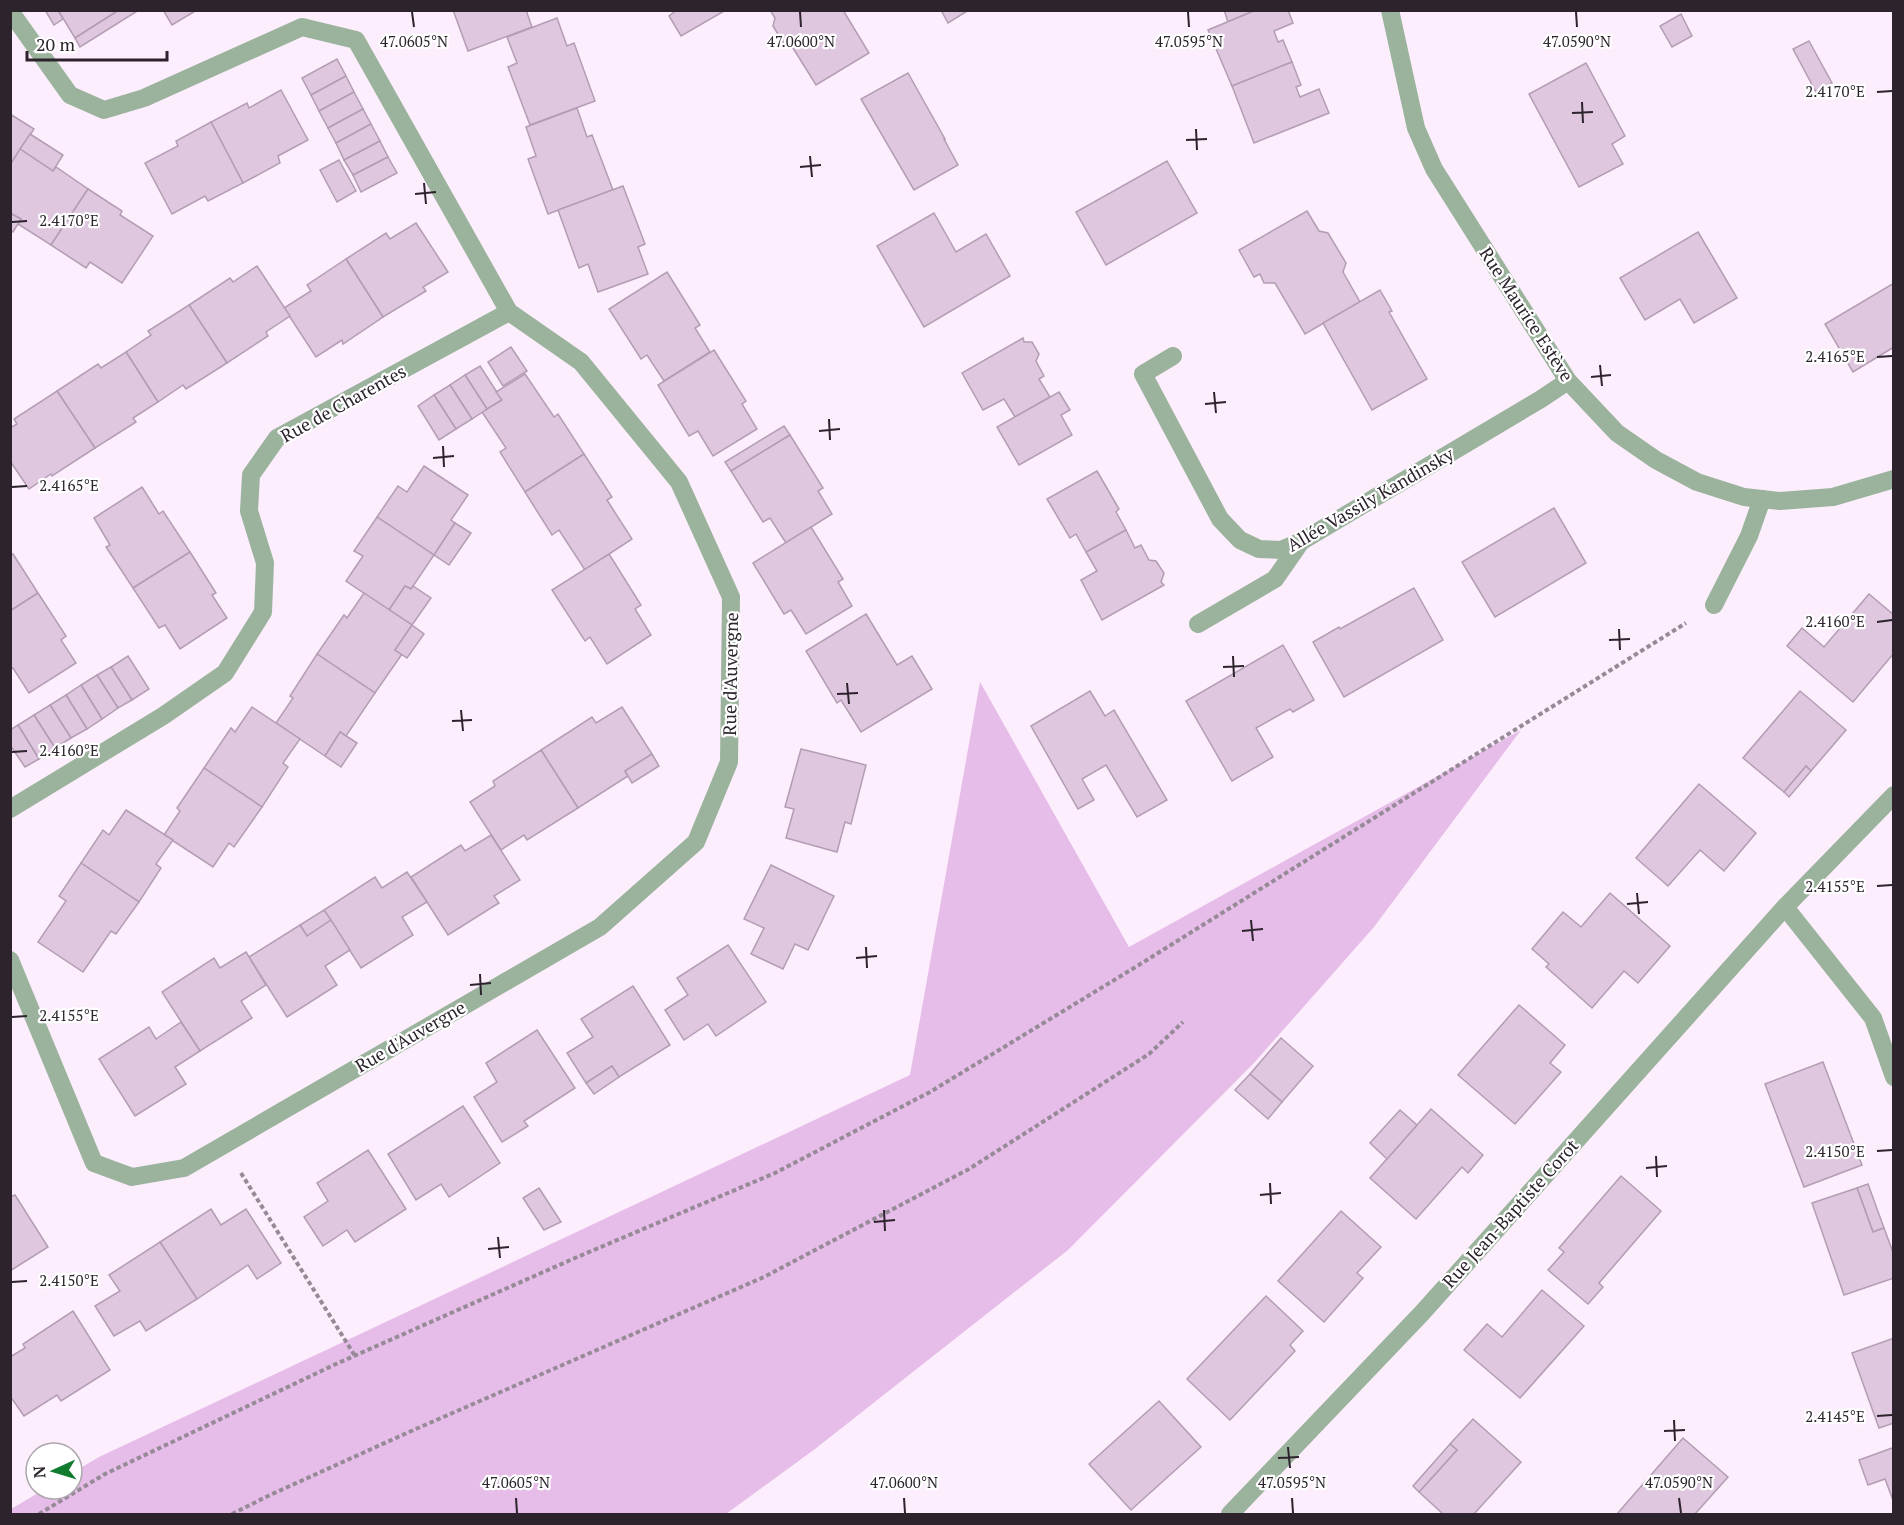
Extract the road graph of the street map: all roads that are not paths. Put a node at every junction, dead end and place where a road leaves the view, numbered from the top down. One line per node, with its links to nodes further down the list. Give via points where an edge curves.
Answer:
1 (1390, 10): 5 (street, Rue Maurice Estève, via 1416,128 1434,169)
2 (10, 11): 3 (street, Rue d'Auvergne, via 70,94 105,110 144,98 302,27 356,40)
3 (509, 312): 12 (street, Rue de Charentes, via 277,438 251,475 249,511 265,563 263,612 225,673 163,716); 14 (street, Rue d'Auvergne, via 581,362 679,482 731,597 729,762 696,842 600,927 184,1168 132,1177 94,1163)
4 (1173, 356): 8 (street, Allée Vassily Kandinsky, via 1143,374 1220,519 1240,540 1259,549 1281,550)
5 (1568, 381): 7 (street, Rue Maurice Estève, via 1617,433 1656,460 1697,482); 8 (street, Allée Vassily Kandinsky)
6 (1893, 479): 7 (street, Rue Maurice Estève, via 1833,497)
7 (1762, 499): 9 (street, via 1749,536)
8 (1302, 541): 10 (street, via 1275,579)
9 (1714, 605)
10 (1198, 624)
11 (1893, 795): 13 (street, Rue Jean-Baptiste Corot)
12 (10, 809)
13 (1785, 907): 15 (street, via 1873,1018); 16 (street, Rue Jean-Baptiste Corot, via 1422,1313)
14 (10, 960)
15 (1893, 1077)
16 (1230, 1515)

